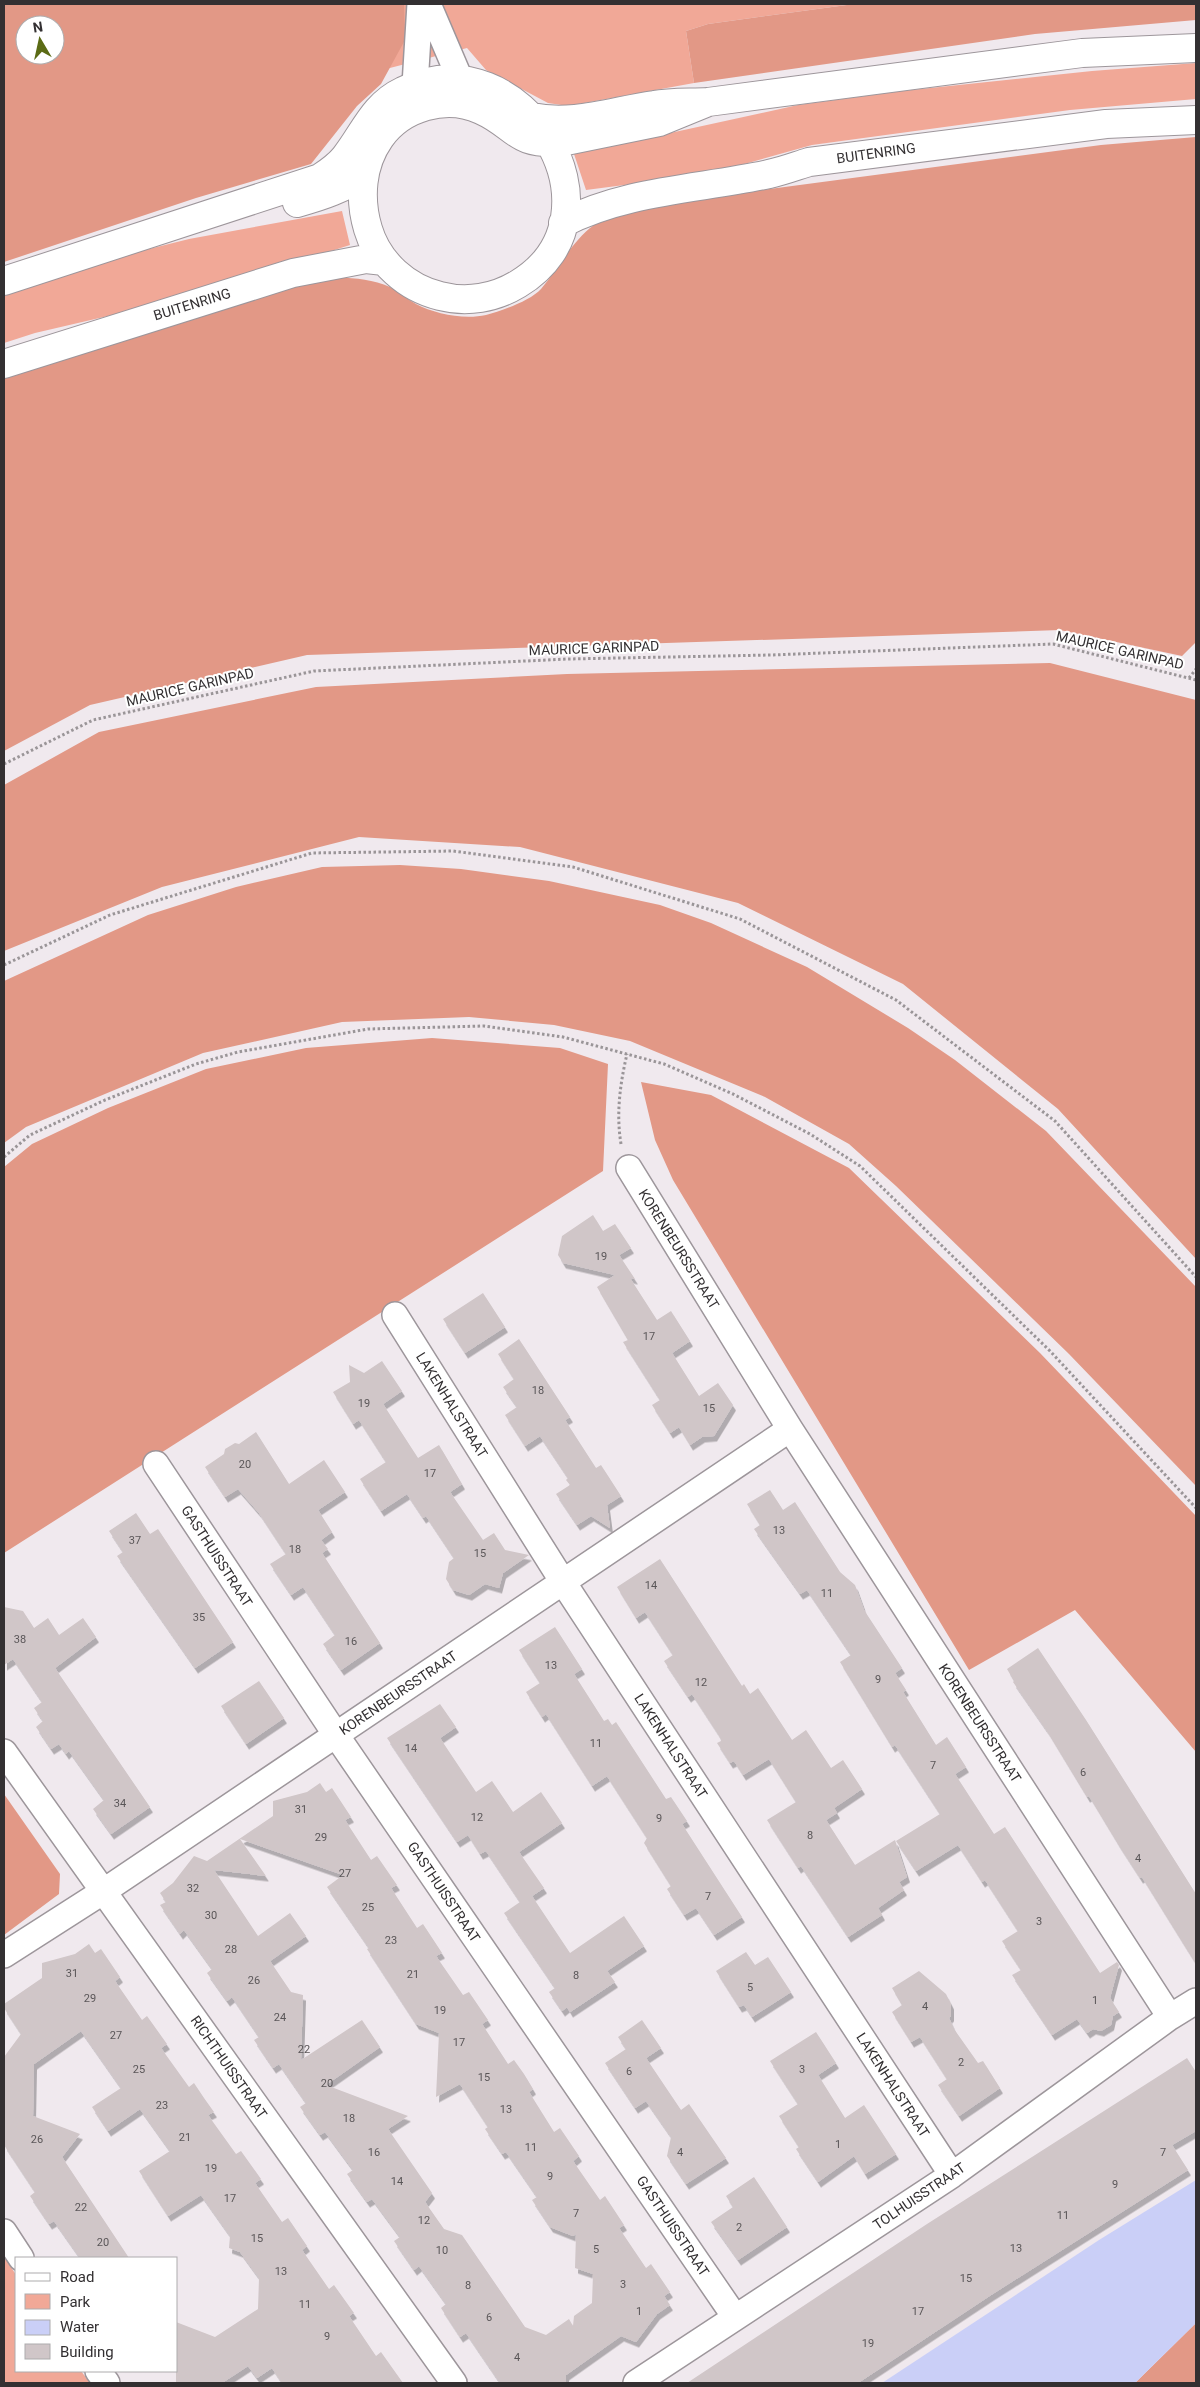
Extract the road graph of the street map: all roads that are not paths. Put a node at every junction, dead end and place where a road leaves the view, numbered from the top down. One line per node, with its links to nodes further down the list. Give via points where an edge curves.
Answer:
1 (420, 4): 5 (street)
2 (428, 4): 4 (street)
3 (1196, 48): 6 (highway, via 1082,53)
4 (460, 79): 5 (highway); 8 (highway, via 492,87)
5 (415, 85): 7 (highway); 13 (highway, via 386,101 336,167 320,178)
6 (708, 102): 8 (highway, via 655,105 576,121); 10 (highway, via 659,122)
7 (405, 115): 10 (highway, via 434,104 465,105 493,117 526,140); 11 (highway, via 382,135 371,153)
8 (531, 117): 10 (highway)
9 (1196, 120): 12 (highway, BUITENRING, via 1106,124 810,162 770,174 625,201 587,211)
10 (551, 143): 12 (highway, via 565,182)
11 (365, 173): 13 (highway, via 330,194 252,215); 14 (highway, via 365,219)
12 (563, 223): 14 (highway, via 549,255 538,268 525,280 494,295 459,299 426,292 396,273)
13 (156, 232): 15 (highway)
14 (384, 261): 16 (highway, BUITENRING, via 366,259 293,274)
15 (4, 281)
16 (4, 364)
17 (629, 1168): 19 (street, KORENBEURSSTRAAT)
18 (395, 1314): 21 (street, LAKENHALSTRAAT)
19 (790, 1429): 21 (street, KORENBEURSSTRAAT); 27 (street, KORENBEURSSTRAAT)
20 (156, 1464): 22 (street, GASTHUISSTRAAT)
21 (563, 1582): 22 (street, KORENBEURSSTRAAT); 28 (street, LAKENHALSTRAAT)
22 (336, 1735): 24 (street, KORENBEURSSTRAAT); 31 (street, GASTHUISSTRAAT)
23 (4, 1752): 24 (street, RICHTHUISSTRAAT)
24 (104, 1890): 25 (street, KORENBEURSSTRAAT); 34 (street, RICHTHUISSTRAAT)
25 (4, 1954)
26 (1196, 2002): 27 (street, TOLHUISSTRAAT)
27 (1170, 2017): 28 (street, TOLHUISSTRAAT)
28 (952, 2175): 31 (street, TOLHUISSTRAAT)
29 (4, 2232): 30 (street)
30 (20, 2257)
31 (735, 2317): 35 (street, TOLHUISSTRAAT)
32 (99, 2372): 33 (street)
33 (107, 2383)
34 (454, 2383)
35 (636, 2383)

